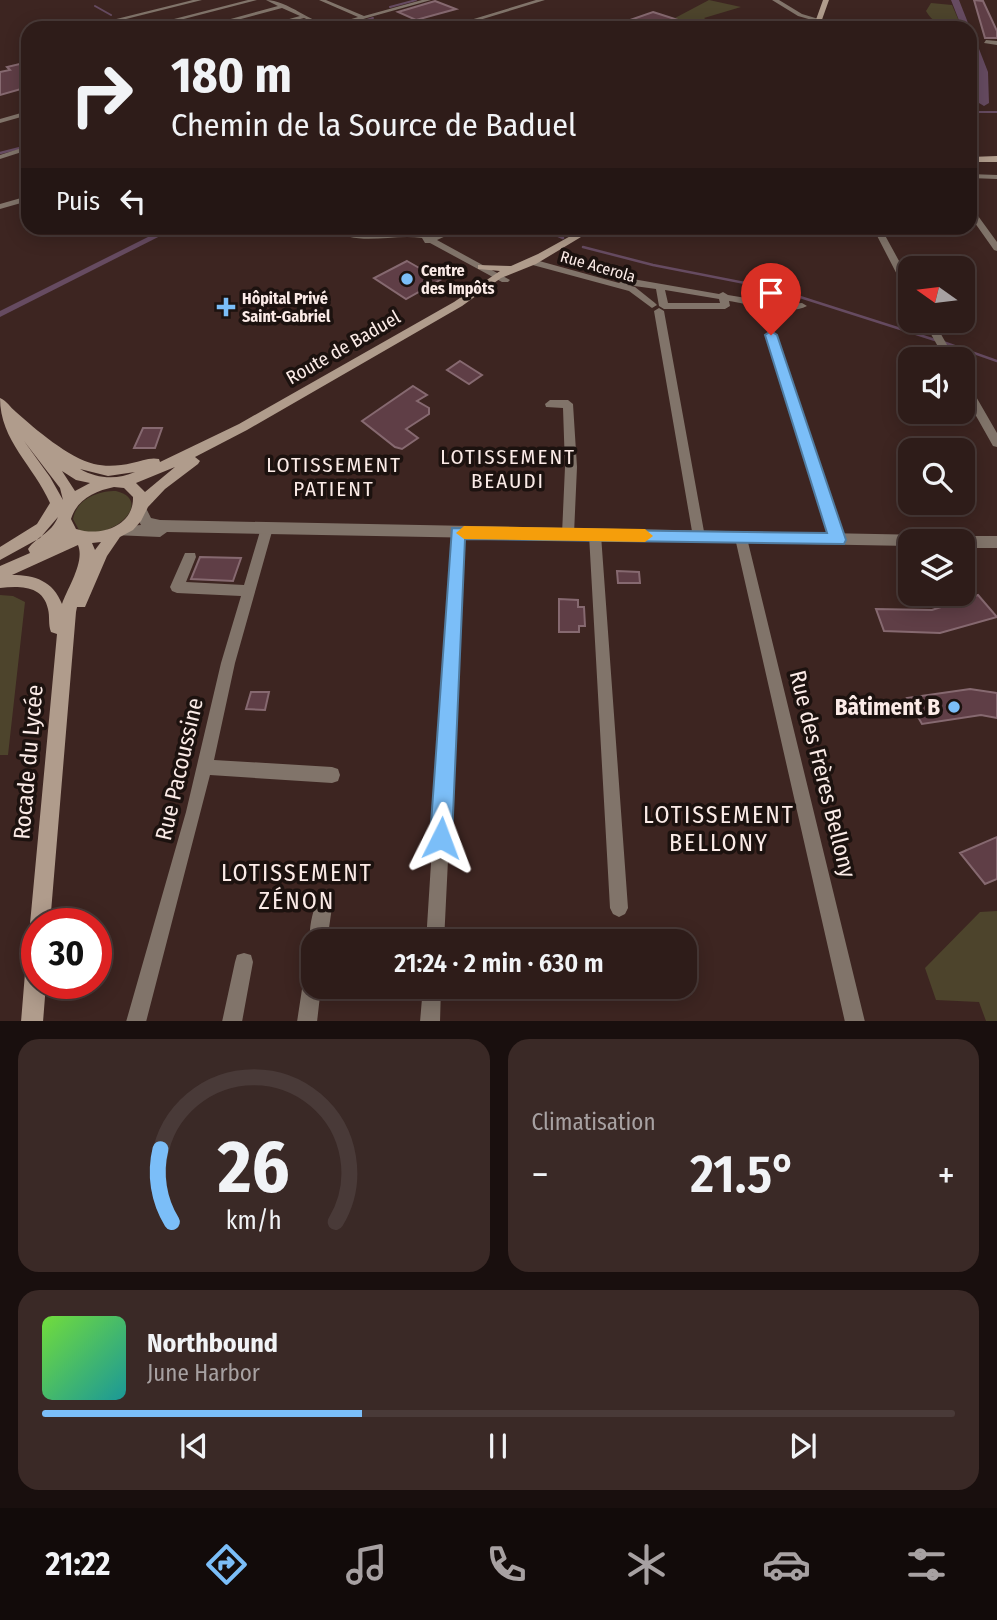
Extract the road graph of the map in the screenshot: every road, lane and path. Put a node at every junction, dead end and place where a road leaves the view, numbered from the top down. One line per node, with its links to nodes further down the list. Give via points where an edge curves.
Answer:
1 (199, 0): 10 (street)
2 (254, 0): 13 (street)
3 (269, 0): 9 (street)
4 (322, 0): 12 (street)
5 (428, 0): 12 (street)
6 (542, 0): 21 (street)
7 (775, 0): 22 (street)
8 (826, 0): 23 (main road)
9 (284, 6): 11 (street); 17 (street)
10 (157, 8): 13 (street); 14 (street)
11 (305, 16): 18 (street); 19 (street)
12 (362, 17): 20 (street)
13 (179, 19): 15 (street); 16 (street)
14 (109, 21)
15 (171, 21)
16 (183, 21)
17 (227, 21)
18 (286, 21)
19 (315, 21)
20 (348, 21)
21 (471, 21)
22 (812, 21)
23 (819, 21)
24 (986, 42): 25 (street)
25 (997, 43)
26 (21, 115): 27 (street)
27 (0, 121)
28 (21, 150): 29 (street)
29 (0, 157)
30 (997, 159): 31 (main road)
31 (977, 160)
32 (977, 177): 33 (street)
33 (996, 178)
34 (21, 200): 35 (street)
35 (0, 207)
36 (977, 221): 44 (street)
37 (348, 235): 38 (street)
38 (388, 235)
39 (418, 235): 43 (street)
40 (441, 235): 43 (street)
41 (580, 235): 45 (main road, Route de Baduel)
42 (881, 235): 47 (street)
43 (429, 241): 48 (street)
44 (997, 248)
45 (535, 260): 46 (main road, Route de Baduel); 49 (main road, Route de Baduel); 50 (street, Rue Acerola)
46 (519, 265): 48 (main road); 49 (main road, Route de Baduel)
47 (898, 267)
48 (479, 269): 49 (street); 51 (main road)
49 (498, 280): 51 (main road, Route de Baduel); 54 (main road, Route de Baduel)
50 (620, 286): 52 (street, via 627,281); 56 (street, Rue Acerola, via 632,289)
51 (479, 287): 54 (main road, Route de Baduel)
52 (660, 287): 53 (street); 53 (street, via 664,306 725,306)
53 (723, 295): 55 (street, via 782,307)
54 (462, 302): 61 (main road, Route de Baduel)
55 (802, 306)
56 (656, 308): 75 (street)
57 (771, 335): 78 (street)
58 (550, 404): 73 (street, via 568,404)
59 (975, 404): 63 (street)
60 (4, 407): 61 (main road, via 59,452 105,472 153,463); 64 (main road); 82 (main road, via 18,444 57,503 41,530)
61 (266, 414): 62 (main road, Route de Baduel)
62 (243, 427): 66 (main road, Route de Baduel); 67 (main road, Route de Baduel, via 178,471)
63 (997, 443)
64 (33, 447): 65 (main road, via 81,476); 68 (main road, via 66,486)
65 (106, 483): 66 (main road); 68 (main road, via 80,494)
66 (121, 483): 67 (main road, via 138,490)
67 (141, 507): 69 (street, via 143,519 150,525); 71 (main road)
68 (66, 513): 76 (main road, via 71,533); 84 (main road, via 57,534 45,544)
69 (221, 527): 70 (street); 71 (street)
70 (267, 528): 72 (street); 87 (street, Rue Pacoussine)
71 (118, 532): 76 (main road); 88 (main road, Rocade du Lycée, via 101,553)
72 (458, 533): 73 (street); 96 (street)
73 (568, 534): 74 (street)
74 (595, 535): 75 (street); 94 (street)
75 (699, 537): 77 (street)
76 (81, 538): 85 (main road); 88 (main road, Rocade du Lycée, via 87,559 67,612)
77 (741, 538): 78 (street); 106 (street, Rue des Frères Bellony)
78 (838, 540): 79 (street)
79 (898, 541)
80 (975, 542): 81 (street)
81 (997, 542)
82 (0, 554)
83 (190, 557): 87 (street, via 177,587)
84 (0, 566)
85 (0, 573)
86 (0, 582): 89 (main road, via 34,583 51,594 57,609 51,724)
87 (248, 591): 90 (street, Rue Pacoussine)
88 (65, 646): 89 (main road, Rocade du Lycée)
89 (55, 744): 93 (main road, Rocade du Lycée)
90 (203, 767): 91 (street); 102 (street, Rue Pacoussine)
91 (332, 775)
92 (323, 907): 95 (street)
93 (41, 908)
94 (619, 908)
95 (320, 929)
96 (436, 929)
97 (244, 962): 103 (street)
98 (34, 999): 101 (main road)
99 (310, 999): 104 (street)
100 (431, 999): 105 (street)
101 (32, 1021)
102 (136, 1021)
103 (232, 1021)
104 (307, 1021)
105 (430, 1021)
106 (855, 1021)

